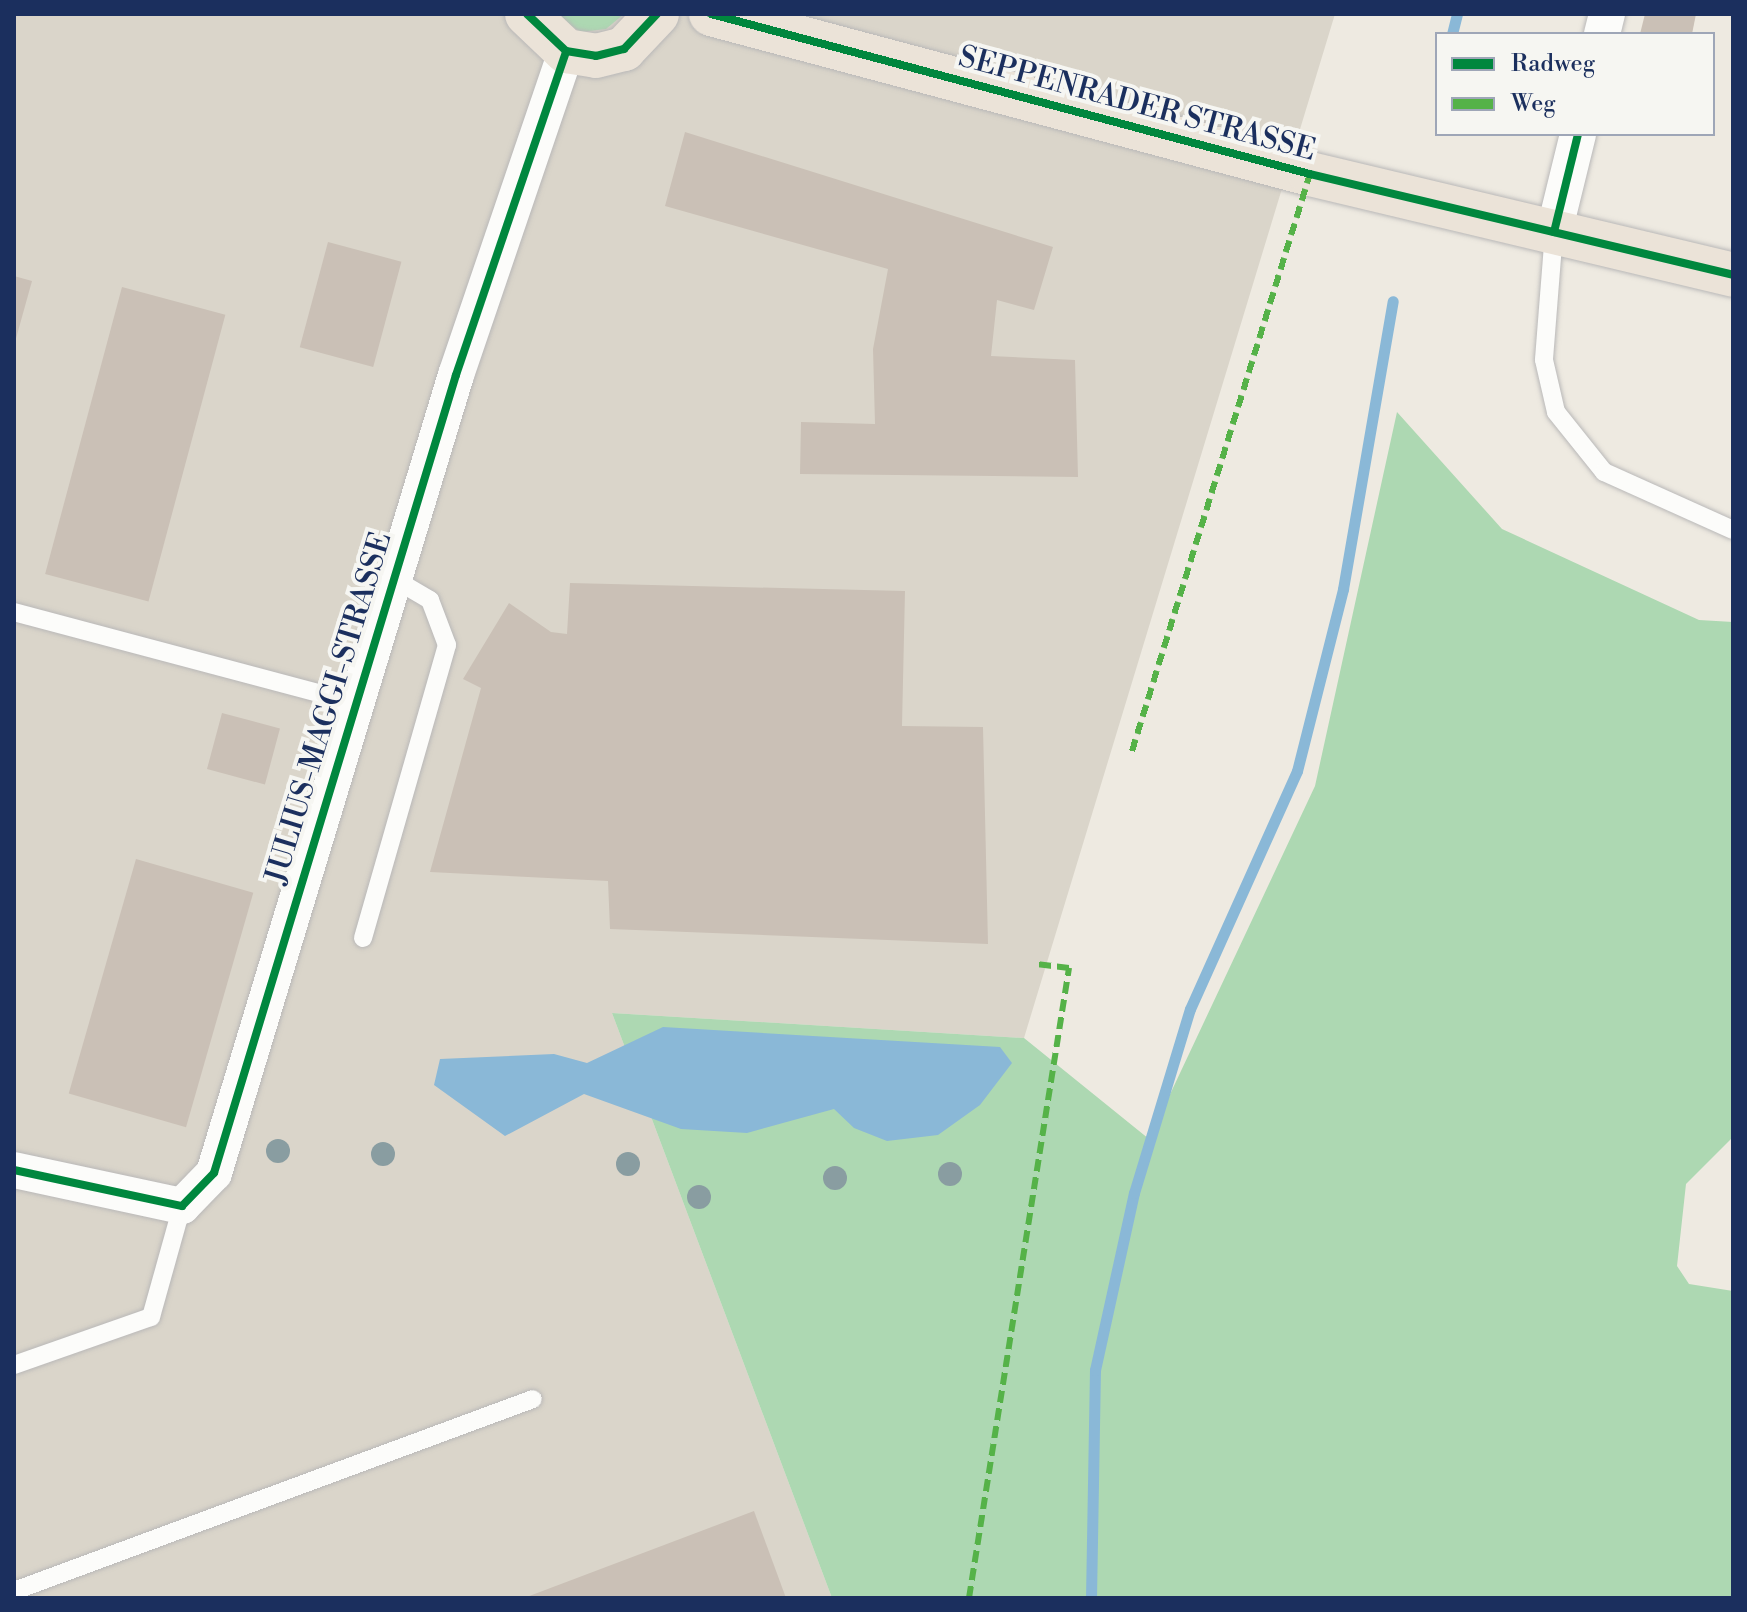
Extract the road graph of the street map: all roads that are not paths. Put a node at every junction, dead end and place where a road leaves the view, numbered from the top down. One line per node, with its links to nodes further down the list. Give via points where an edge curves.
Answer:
1 (527, 14): 4 (main road)
2 (657, 14): 4 (main road, via 624,49 596,56)
3 (711, 14): 6 (main road, SEPPENRADER STRASSE)
4 (566, 51): 9 (street, JULIUS-MAGGI-STRASSE)
5 (1578, 136): 6 (street)
6 (1554, 232): 7 (main road, SEPPENRADER STRASSE); 8 (lane, via 1544,360 1556,412 1604,472)
7 (1733, 275)
8 (1733, 530)
9 (394, 579): 11 (street, JULIUS-MAGGI-STRASSE); 12 (lane, via 430,600 447,645)
10 (14, 612): 11 (lane)
11 (356, 703): 14 (street, JULIUS-MAGGI-STRASSE, via 214,1173)
12 (363, 938)
13 (14, 1170): 14 (street)
14 (182, 1206): 15 (lane, via 151,1317)
15 (14, 1365)
16 (533, 1399): 17 (lane)
17 (14, 1591)

